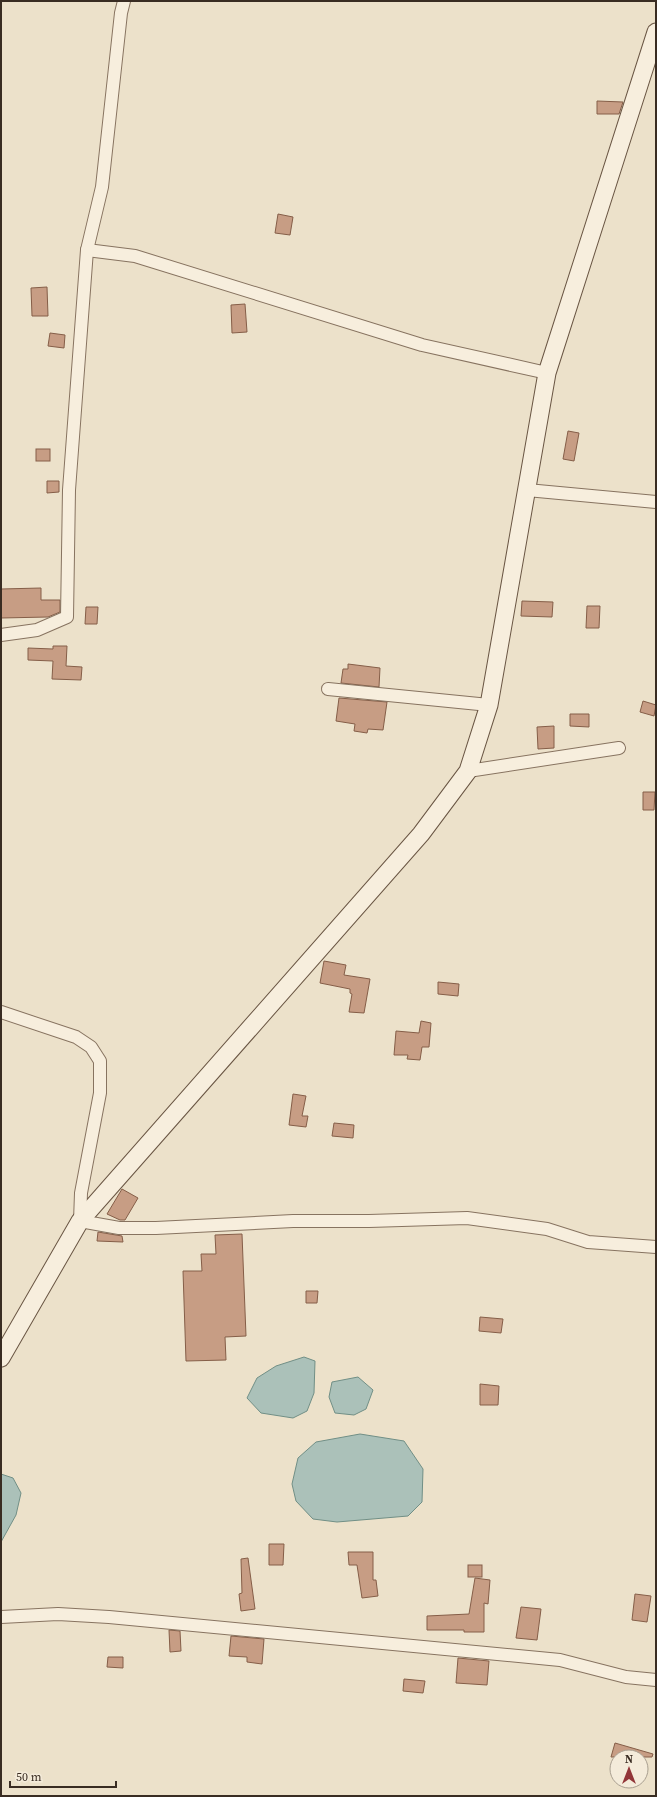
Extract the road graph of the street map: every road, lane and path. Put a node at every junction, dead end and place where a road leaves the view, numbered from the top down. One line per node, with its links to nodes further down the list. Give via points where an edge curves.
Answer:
1 (124, 1): 3 (street, via 102,188)
2 (656, 32): 4 (main road)
3 (87, 250): 4 (street, via 134,256 422,345); 7 (street, via 69,490 67,617 37,630)
4 (547, 374): 5 (main road)
5 (527, 490): 6 (street); 9 (main road)
6 (656, 502)
7 (1, 636)
8 (328, 690): 9 (street)
9 (489, 705): 11 (main road)
10 (619, 748): 11 (street)
11 (468, 771): 13 (main road, via 421,834)
12 (1, 1012): 13 (street, via 76,1037 91,1047 100,1062 100,1093 81,1193)
13 (80, 1221): 14 (street, via 119,1228 156,1228 293,1221 467,1218 547,1229 588,1242); 15 (main road)
14 (656, 1247)
15 (1, 1358)
16 (1, 1617): 17 (street, via 58,1614 109,1617 560,1660 626,1678)
17 (656, 1680)

